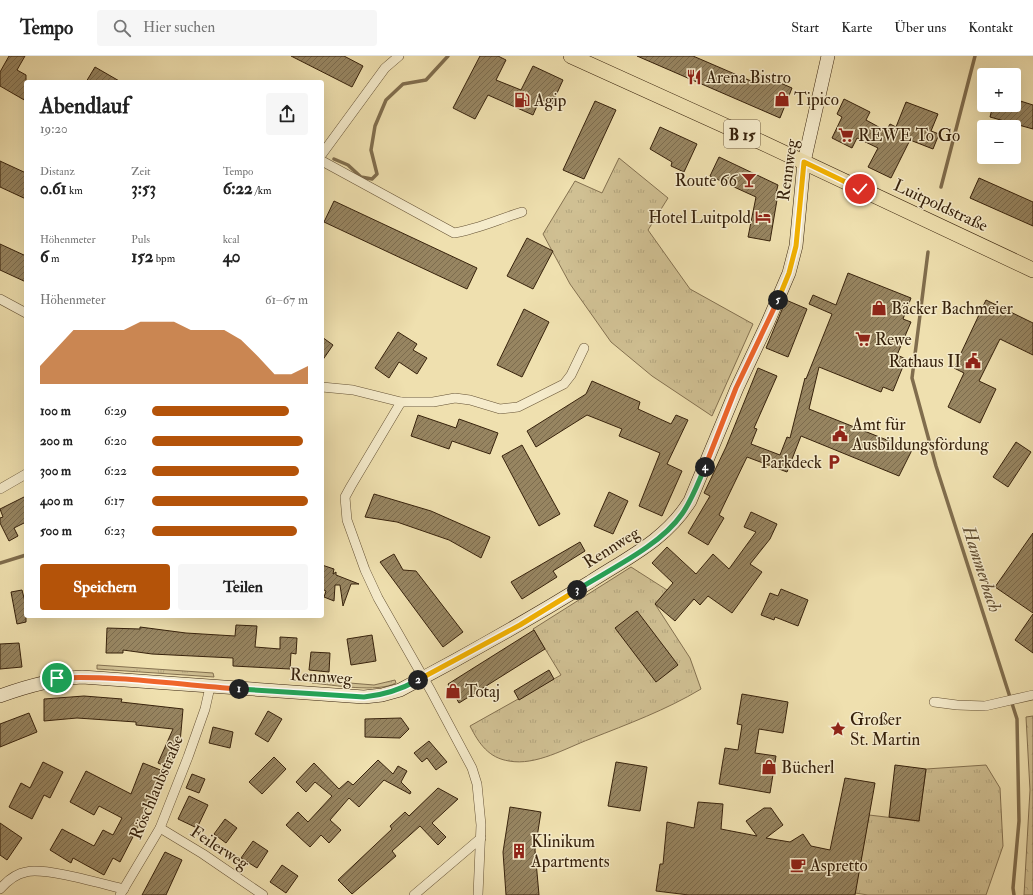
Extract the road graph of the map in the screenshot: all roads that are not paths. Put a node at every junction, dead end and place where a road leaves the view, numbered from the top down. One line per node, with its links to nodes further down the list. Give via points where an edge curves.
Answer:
1 (399, 56): 4 (street, via 385,68)
2 (571, 56): 6 (main road, Luitpoldstraße / B 15)
3 (828, 56): 6 (main road, Rennweg)
4 (324, 151)
5 (324, 162): 7 (street, via 454,234 474,230)
6 (804, 162): 8 (main road, Luitpoldstraße / B 15); 16 (main road, Rennweg, via 796,246 789,273 736,388 697,487 681,515 659,538 643,549 520,625)
7 (522, 212)
8 (1033, 270)
9 (0, 299): 10 (street)
10 (24, 312)
11 (584, 348): 13 (street, via 564,384 518,407 500,409 455,398 433,402)
12 (324, 387): 13 (street, via 353,390)
13 (401, 402): 16 (street, via 357,474 345,497 345,505 354,542 365,570)
14 (24, 475): 15 (street)
15 (0, 489)
16 (423, 678): 17 (main road, Rennweg, via 400,690 364,697); 22 (street, via 472,768 479,799)
17 (210, 687): 19 (main road, Rennweg, via 82,677 57,678); 21 (street, Röschlaubstraße, via 191,750)
18 (1033, 695): 20 (street, via 985,706)
19 (0, 696)
20 (934, 702)
21 (160, 828): 24 (street, Röschlaubstraße); 25 (street, Feilerweg)
22 (481, 838): 26 (street); 27 (street)
23 (0, 889): 24 (street, via 14,876 41,870)
24 (122, 892)
25 (263, 895)
26 (414, 895)
27 (478, 895)

